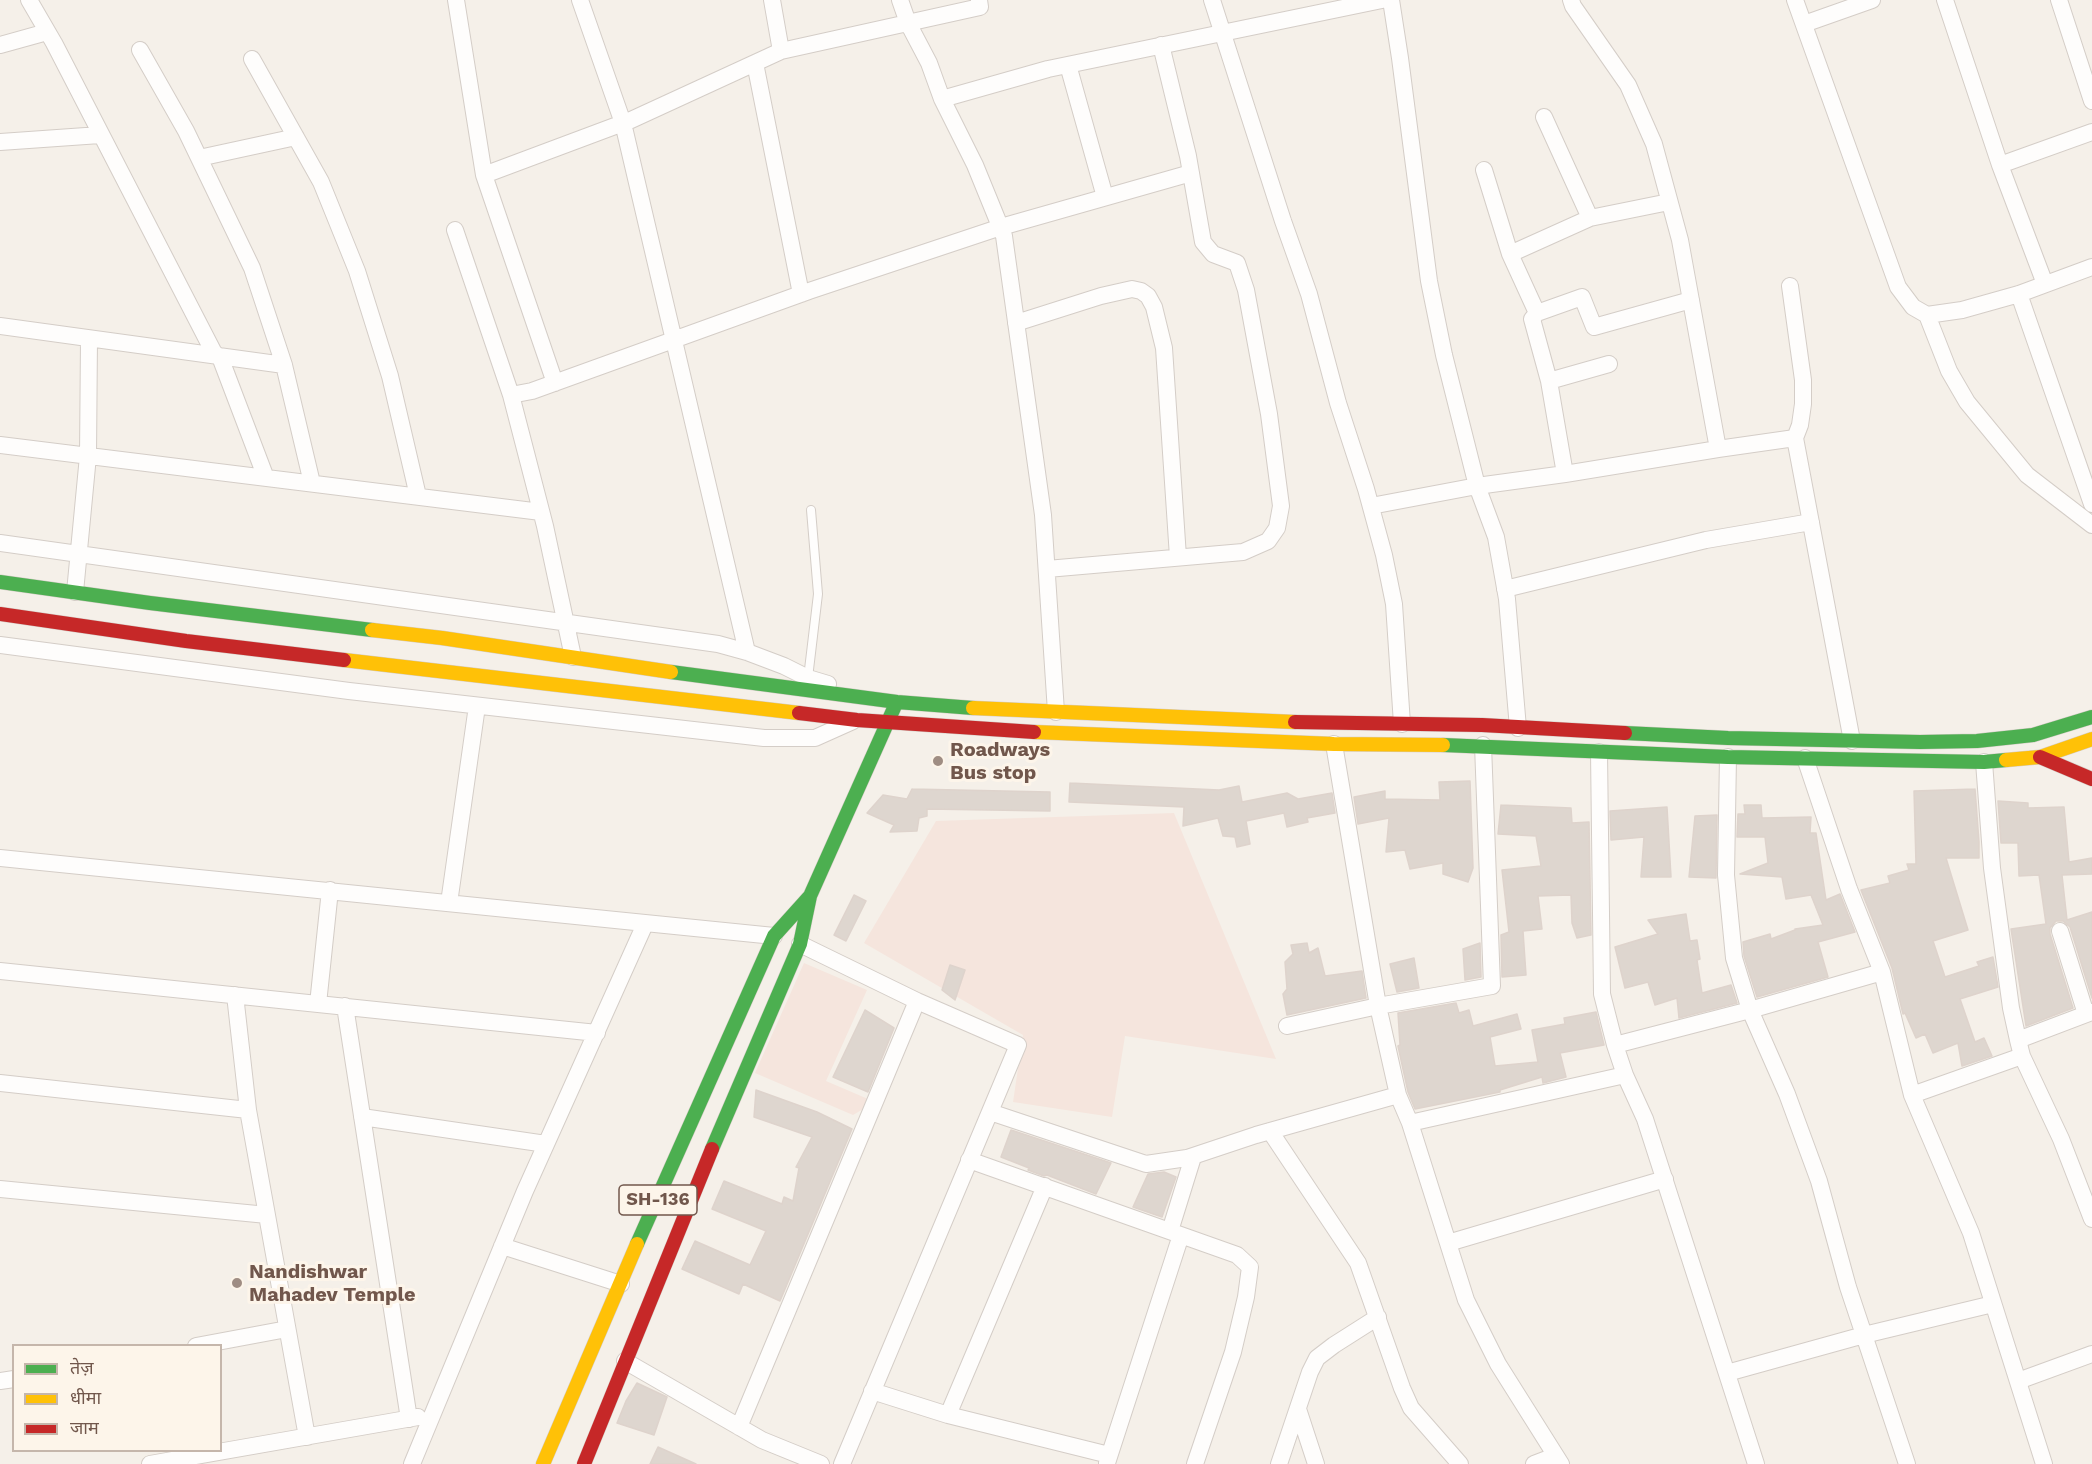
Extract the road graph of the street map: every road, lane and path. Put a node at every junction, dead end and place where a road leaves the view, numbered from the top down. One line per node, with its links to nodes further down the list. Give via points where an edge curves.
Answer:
1 (28, 0): 17 (street)
2 (456, 0): 38 (street)
3 (580, 0): 29 (street)
4 (772, 0): 22 (street)
5 (900, 0): 15 (street)
6 (979, 0): 15 (street, via 980,7)
7 (1212, 0): 18 (street)
8 (1382, 0): 18 (street)
9 (1390, 0): 70 (street, via 1429,281)
10 (1571, 0): 40 (street, via 1628,85 1654,144)
11 (1795, 0): 16 (street)
12 (1872, 0): 16 (street)
13 (1945, 0): 35 (street)
14 (2059, 0): 27 (street)
15 (908, 23): 22 (street); 26 (street)
16 (1804, 24): 52 (street, via 1898,287 1913,307)
17 (47, 32): 19 (street); 31 (street)
18 (1223, 32): 20 (street); 73 (street, via 1309,294)
19 (0, 45)
20 (1161, 45): 25 (street); 37 (street)
21 (140, 50): 34 (street)
22 (781, 51): 24 (street)
23 (252, 58): 32 (street)
24 (755, 63): 29 (street); 48 (street)
25 (1068, 65): 26 (street); 39 (street)
26 (942, 99): 42 (street)
27 (2092, 101)
28 (1544, 117): 41 (street)
29 (623, 123): 38 (street); 56 (street)
30 (2092, 132): 35 (street)
31 (100, 135): 33 (street); 57 (street, via 214,353)
32 (296, 136): 34 (street); 71 (street, via 321,182 357,271 390,376)
33 (0, 142)
34 (199, 159): 59 (street, via 252,268)
35 (2000, 165): 46 (street)
36 (1484, 170): 44 (street)
37 (1191, 172): 39 (street); 80 (street, via 1203,242 1213,254 1237,263 1246,290 1281,506 1277,528 1268,541 1243,552)
38 (484, 175): 61 (street)
39 (1105, 197): 42 (street)
40 (1670, 202): 41 (street); 50 (street)
41 (1590, 218): 44 (street)
42 (1001, 227): 48 (street); 53 (street)
43 (455, 230): 62 (street)
44 (1510, 254): 51 (street)
45 (2092, 267): 46 (street)
46 (2045, 284): 49 (street)
47 (1790, 286): 63 (street, via 1803,380 1802,415)
48 (801, 294): 56 (street)
49 (2019, 294): 52 (street); 72 (street)
50 (1691, 300): 51 (street, via 1594,327 1582,297); 65 (street)
51 (1538, 312): 60 (street, via 1532,319)
52 (1927, 315): 77 (street, via 1967,402 2026,475)
53 (1016, 324): 80 (street, via 1122,291 1132,289 1148,296 1164,348); 81 (street)
54 (0, 326): 55 (street)
55 (88, 339): 57 (street); 66 (street)
56 (674, 339): 61 (street); 88 (street)
57 (220, 357): 59 (street); 68 (street)
58 (1609, 364): 60 (street)
59 (284, 365): 69 (street)
60 (1550, 381): 67 (street)
61 (555, 383): 62 (street)
62 (511, 396): 75 (street)
63 (1795, 438): 65 (street); 76 (street)
64 (0, 445): 66 (street)
65 (1719, 448): 67 (street)
66 (88, 456): 68 (street); 79 (street)
67 (1565, 474): 70 (street)
68 (266, 478): 69 (street)
69 (312, 483): 71 (street)
70 (1477, 486): 73 (street); 83 (street, via 1496,537)
71 (418, 496): 75 (street)
72 (2092, 504)
73 (1371, 506): 97 (street, via 1394,604)
74 (812, 510): 90 (lane, via 818,594)
75 (541, 512): 86 (street)
76 (1811, 522): 83 (street, via 1706,540); 101 (street)
77 (2092, 525)
78 (0, 543): 79 (street)
79 (79, 554): 84 (street); 86 (street)
80 (1178, 557): 81 (street)
81 (1047, 569): 93 (street)
82 (0, 582): 84 (main road)
83 (1505, 588): 98 (street)
84 (75, 592): 89 (main road)
85 (0, 614): 95 (main road, via 186,641)
86 (565, 622): 88 (street, via 718,644); 89 (street)
87 (0, 645): 92 (street)
88 (747, 652): 90 (street)
89 (573, 657): 91 (main road)
90 (808, 678): 91 (street)
91 (897, 702): 93 (main road); 96 (main road)
92 (477, 706): 95 (street, via 764,738 815,738); 113 (street)
93 (1056, 712): 97 (main road)
94 (2092, 717): 99 (main road)
95 (857, 720): 96 (main road)
96 (888, 722): 102 (main road); 112 (main road)
97 (1402, 724): 98 (main road)
98 (1518, 728): 101 (main road)
99 (2033, 735): 101 (main road, via 1977,741); 106 (main road)
100 (2092, 739): 106 (main road)
101 (1852, 741)
102 (1334, 744): 103 (main road); 124 (street)
103 (1483, 746): 104 (main road); 124 (street, via 1492,986)
104 (1599, 752): 105 (main road); 129 (street, via 1602,994)
105 (1728, 757): 107 (main road); 125 (street, via 1726,875 1734,958)
106 (2040, 757): 108 (main road); 109 (main road)
107 (1804, 758): 108 (main road); 119 (street)
108 (1984, 762): 130 (street, via 1992,868)
109 (2092, 778)
110 (0, 858): 111 (street)
111 (330, 890): 113 (street); 122 (street)
112 (810, 896): 116 (main road, SH-136); 117 (main road, SH-136)
113 (449, 903): 114 (street)
114 (645, 924): 116 (street); 128 (street)
115 (2060, 931): 126 (street)
116 (774, 936): 151 (main road, SH-136)
117 (800, 944): 121 (street); 158 (main road, SH-136)
118 (0, 971): 120 (street)
119 (1882, 972): 125 (street); 134 (street)
120 (235, 995): 122 (street); 135 (street)
121 (917, 1001): 136 (street, via 1018,1045); 166 (street)
122 (318, 1004): 123 (street)
123 (345, 1006): 128 (street); 137 (street)
124 (1378, 1006): 127 (street); 133 (street)
125 (1750, 1010): 129 (street); 155 (street, via 1819,1181)
126 (2089, 1013): 130 (street)
127 (1287, 1026)
128 (597, 1033): 140 (street)
129 (1615, 1045): 131 (street)
130 (2020, 1048): 134 (street); 147 (street)
131 (1625, 1075): 138 (street); 143 (street)
132 (0, 1083): 135 (street)
133 (1398, 1095): 138 (street); 139 (street)
134 (1912, 1095): 152 (street, via 1971,1233)
135 (248, 1110): 146 (street)
136 (990, 1112): 141 (street, via 1146,1164); 142 (street)
137 (362, 1117): 140 (street); 165 (street)
138 (1410, 1123): 149 (street)
139 (1270, 1131): 141 (street); 153 (street, via 1358,1263)
140 (546, 1144): 150 (street)
141 (1193, 1157): 148 (street)
142 (969, 1160): 144 (street); 161 (street)
143 (1665, 1179): 149 (street); 159 (street)
144 (1045, 1186): 148 (street); 164 (street)
145 (0, 1189): 146 (street)
146 (267, 1215): 154 (street)
147 (2092, 1219)
148 (1175, 1233): 170 (street); 178 (street, via 1237,1255 1250,1267 1233,1352)
149 (1448, 1243): 171 (street, via 1466,1300 1498,1364)
150 (502, 1246): 151 (street); 163 (street)
151 (621, 1284): 174 (main road, SH-136)
152 (1994, 1304): 155 (street); 160 (street)
153 (1378, 1317): 162 (street, via 1317,1358); 181 (street, via 1411,1408)
154 (286, 1329): 156 (street); 167 (street)
155 (1864, 1335): 159 (street); 184 (street)
156 (207, 1344)
157 (2092, 1354): 160 (street)
158 (625, 1361): 166 (street); 175 (main road, SH-136)
159 (1727, 1373): 183 (street)
160 (2018, 1381): 185 (street)
161 (872, 1391): 164 (street); 177 (street)
162 (1298, 1409): 179 (street); 180 (street)
163 (432, 1415): 165 (street); 173 (street)
164 (948, 1415): 170 (street)
165 (409, 1419): 167 (street)
166 (739, 1427): 176 (street)
167 (307, 1437): 169 (street)
168 (220, 1452): 172 (street)
169 (222, 1452)
170 (1108, 1460)
171 (1558, 1460): 182 (street)
172 (150, 1464)
173 (412, 1464)
174 (543, 1464)
175 (584, 1464)
176 (821, 1464)
177 (842, 1464)
178 (1195, 1464)
179 (1279, 1464)
180 (1316, 1464)
181 (1460, 1464)
182 (1534, 1464)
183 (1756, 1464)
184 (1906, 1464)
185 (2044, 1464)

